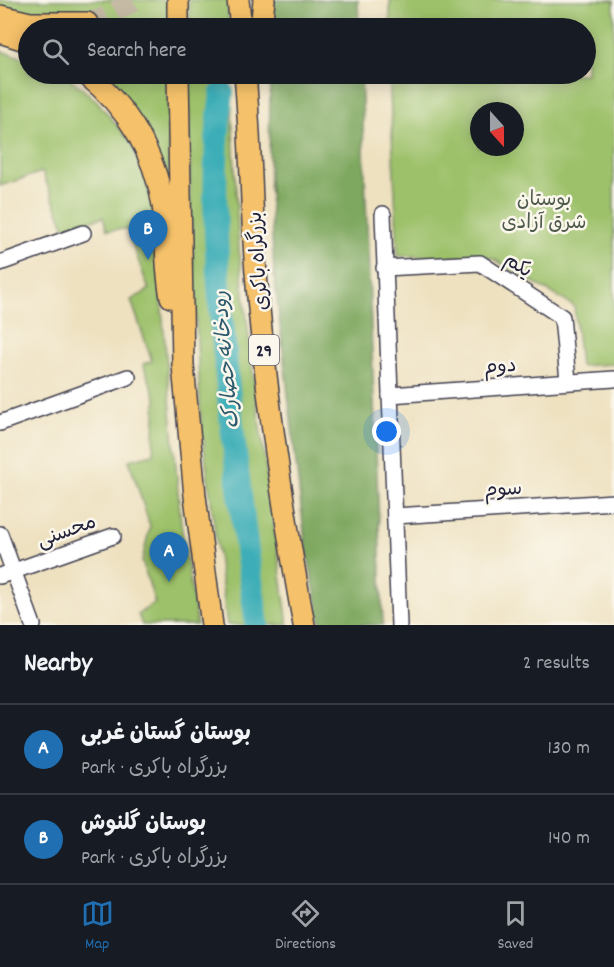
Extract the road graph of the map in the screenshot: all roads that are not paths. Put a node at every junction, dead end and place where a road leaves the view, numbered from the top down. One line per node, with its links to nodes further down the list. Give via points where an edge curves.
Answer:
1 (178, 0): 4 (highway)
2 (238, 0): 5 (highway)
3 (0, 16): 6 (highway)
4 (178, 18)
5 (240, 18)
6 (18, 20)
7 (0, 32): 8 (highway)
8 (18, 38)
9 (98, 84): 18 (highway, via 133,125 157,177 167,275)
10 (178, 84): 18 (highway)
11 (246, 84): 13 (highway, بزرگراه باکری / 29)
12 (257, 84): 13 (highway)
13 (252, 146): 31 (highway, بزرگراه باکری / 29, via 256,272 267,384)
14 (383, 214): 17 (street)
15 (83, 234): 16 (street)
16 (0, 264)
17 (384, 268): 21 (street, یکم, via 480,264 562,317); 22 (street)
18 (183, 365): 30 (highway)
19 (128, 377): 23 (street)
20 (614, 379): 21 (street, دوم)
21 (568, 381): 22 (street, دوم)
22 (390, 395): 25 (street)
23 (0, 423)
24 (614, 502): 25 (street, سوم)
25 (394, 516): 32 (street)
26 (0, 534): 28 (street)
27 (113, 536): 28 (street, محسنی)
28 (7, 574): 29 (street)
29 (33, 625)
30 (212, 625)
31 (304, 625)
32 (399, 625)

